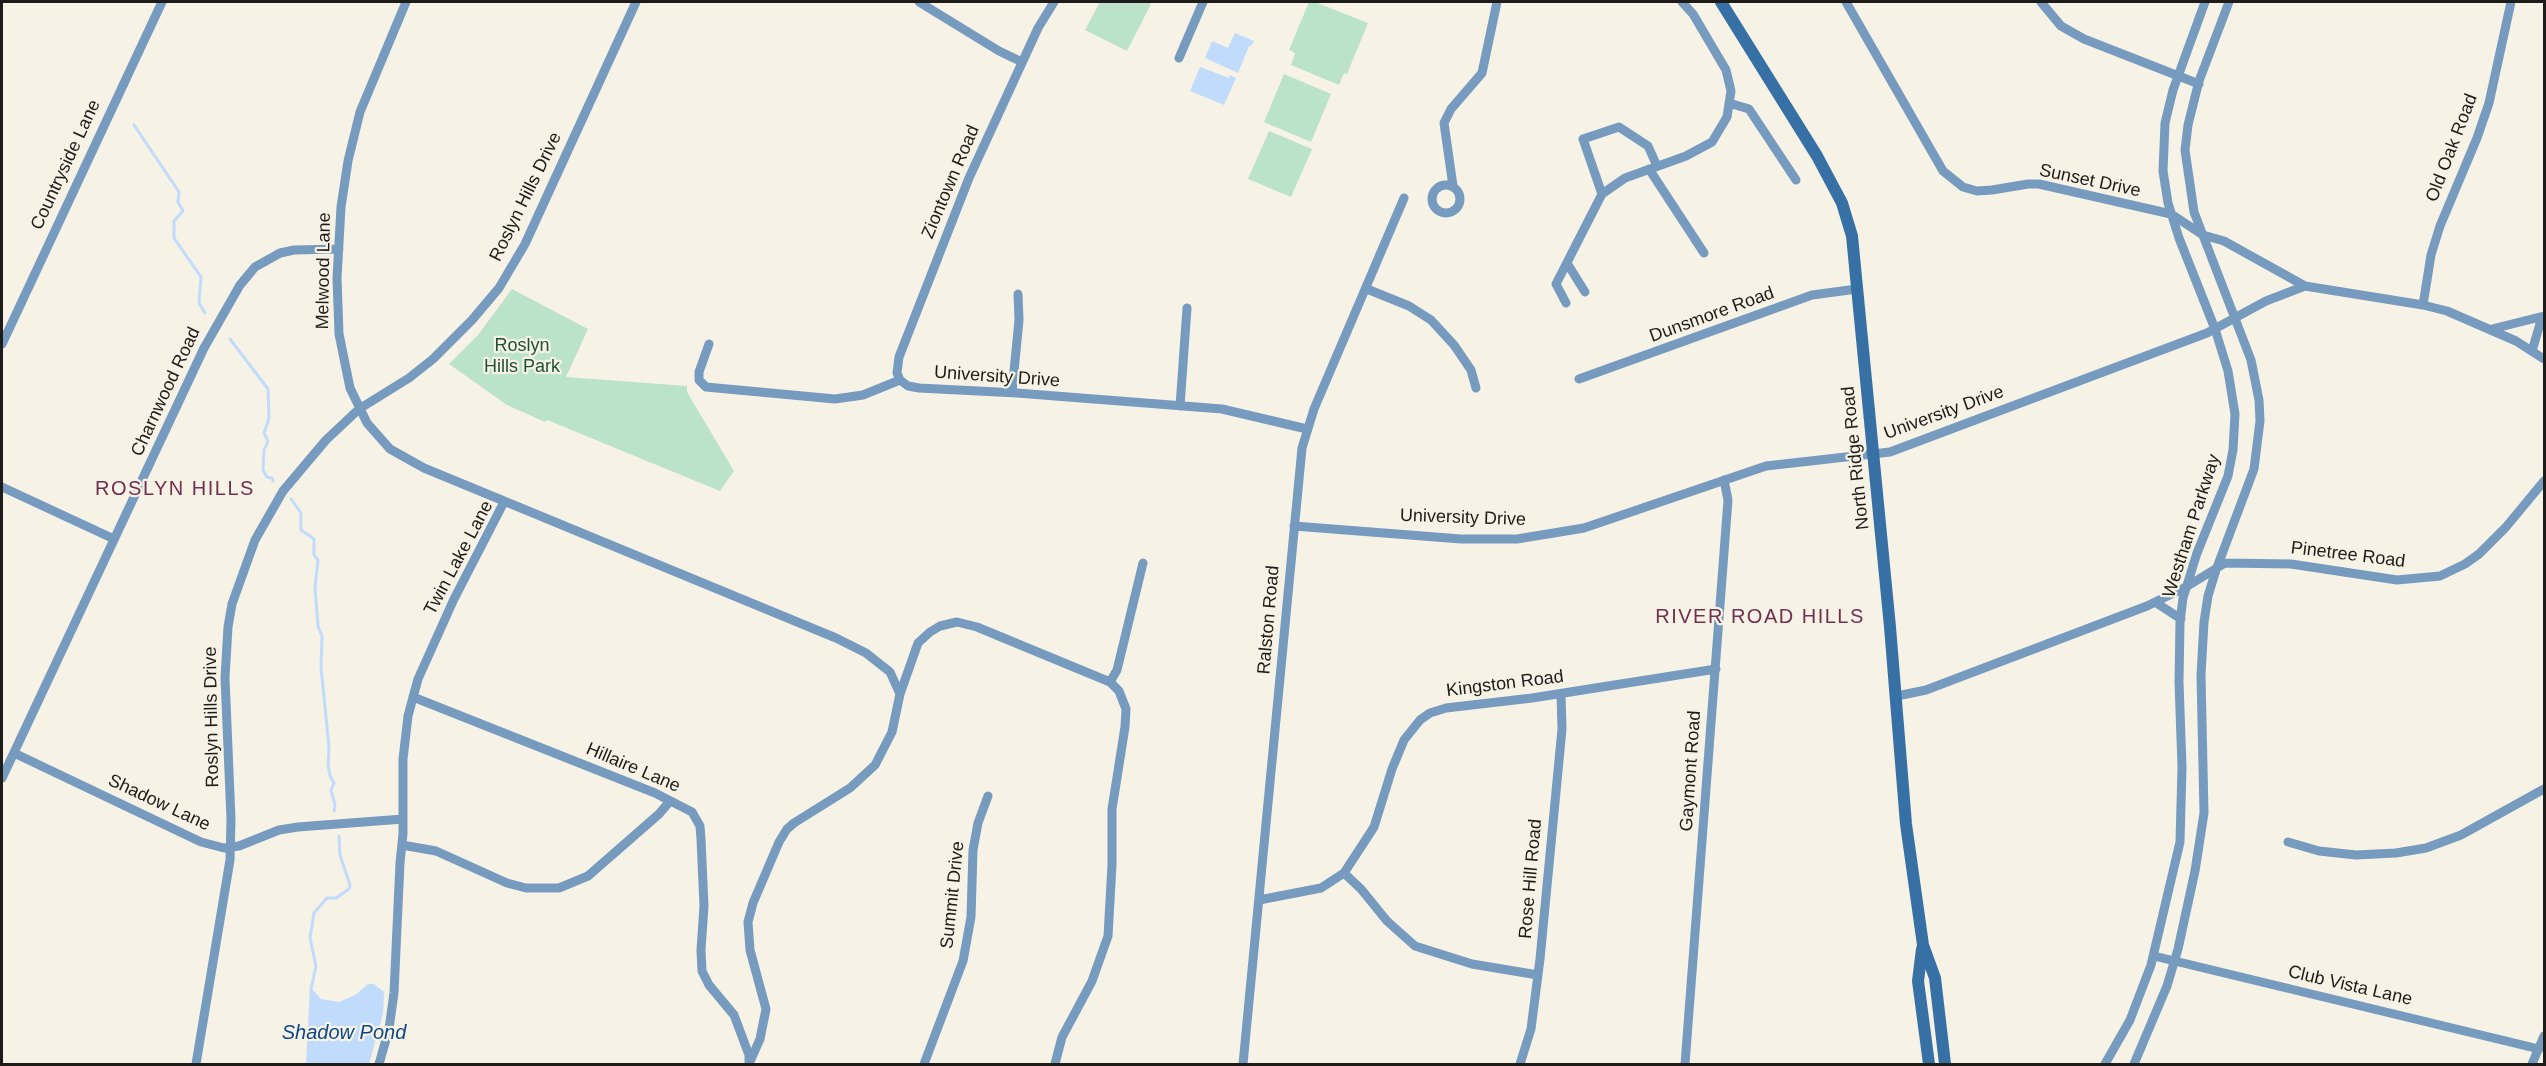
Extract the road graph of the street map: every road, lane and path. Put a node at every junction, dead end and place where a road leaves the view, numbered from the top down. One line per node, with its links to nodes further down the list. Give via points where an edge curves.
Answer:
1 (162, 2): 42 (street, Countryside Lane)
2 (406, 2): 27 (street, Melwood Lane, via 356,126)
3 (636, 2): 51 (street, Roslyn Hills Drive, via 525,244 499,288 433,359)
4 (919, 2): 16 (street)
5 (1054, 2): 16 (street, Ziontown Road)
6 (1203, 2): 15 (street)
7 (1497, 2): 22 (street, via 1482,73 1444,123)
8 (1682, 2): 19 (street, via 1726,70 1731,90)
9 (1721, 2): 32 (main road, North Ridge Road, via 1842,203 1851,236)
10 (1846, 2): 25 (street, Sunset Drive, via 1942,171 1963,187 1988,190 2039,184)
11 (2041, 2): 17 (street, via 2061,26 2084,39)
12 (2205, 2): 17 (street, Westham Parkway)
13 (2229, 2): 18 (street, Westham Parkway)
14 (2511, 2): 36 (street, Old Oak Road, via 2488,103 2434,246)
15 (1179, 58)
16 (1022, 62): 47 (street, Ziontown Road, via 969,178 903,347 897,366)
17 (2178, 76): 18 (street); 25 (street, Westham Parkway, via 2165,123 2163,148)
18 (2199, 84): 26 (street, Westham Parkway, via 2185,150 2194,212)
19 (1729, 103): 20 (street, via 1727,117 1712,142); 21 (street, via 1749,109)
20 (1653, 168): 23 (street, via 1625,178); 23 (street, via 1648,146 1618,126 1582,139); 28 (street)
21 (1796, 180)
22 (1453, 186)
23 (1602, 194): 29 (street)
24 (1404, 198): 31 (street, Ralston Road)
25 (2171, 214): 26 (street, Sunset Drive); 40 (street, Westham Parkway)
26 (2203, 235): 30 (street, Sunset Drive, via 2224,241); 39 (street, Westham Parkway)
27 (339, 249): 51 (street, Melwood Lane, via 339,334 350,388); 59 (street, Charnwood Road, via 280,253 249,273 208,340)
28 (1704, 253)
29 (1567, 263): 33 (street); 35 (street, via 1557,284)
30 (2305, 286): 36 (street); 39 (street, University Drive)
31 (1367, 289): 48 (street, via 1409,306 1431,320 1471,370); 52 (street, Ralston Road)
32 (1857, 289): 46 (street, Dunsmore Road, via 1812,295); 53 (main road, North Ridge Road)
33 (1585, 292)
34 (1018, 294): 49 (street)
35 (1566, 303)
36 (2423, 305): 41 (street)
37 (1187, 308): 50 (street)
38 (2543, 316): 41 (street); 44 (street)
39 (2236, 318): 40 (street, University Drive); 61 (street, Westham Parkway, via 2255,375 2260,421 2252,476)
40 (2215, 329): 53 (street, University Drive, via 1890,452); 62 (street, Westham Parkway, via 2235,414 2233,450 2221,496)
41 (2492, 329): 44 (street)
42 (2, 344)
43 (708, 344): 47 (street, via 699,372 705,387 835,399 863,395)
44 (2532, 351): 45 (street)
45 (2544, 360)
46 (1579, 380)
47 (900, 381): 49 (street, University Drive, via 919,388)
48 (1476, 388)
49 (1012, 392): 50 (street, University Drive)
50 (1180, 406): 52 (street, University Drive, via 1250,414)
51 (359, 409): 57 (street, Melwood Lane, via 378,438 401,457); 79 (street, Roslyn Hills Drive, via 326,440 278,500 255,540 232,604 225,678)
52 (1307, 429): 58 (street, Ralston Road)
53 (1873, 454): 54 (street, University Drive, via 1777,464); 69 (main road, North Ridge Road)
54 (1724, 480): 58 (street, University Drive, via 1607,522 1533,537 1461,539); 65 (street, Gaymont Road, via 1728,500)
55 (2544, 481): 61 (street, Pinetree Road, via 2479,554 2440,576 2397,580 2257,562 2225,563)
56 (2, 488): 59 (street)
57 (504, 502): 67 (street, Twin Lake Lane, via 836,638 874,657 895,679); 70 (street, Twin Lake Lane, via 454,599)
58 (1294, 526): 81 (street, Ralston Road)
59 (114, 539): 71 (street, Charnwood Road)
60 (1143, 563): 66 (street, via 1118,670)
61 (2216, 570): 62 (street, Pinetree Road); 84 (street, Westham Parkway, via 2204,622 2201,675 2204,813)
62 (2186, 587): 63 (street, Pinetree Road); 64 (street, Westham Parkway)
63 (2156, 602): 64 (street); 69 (street, Pinetree Road, via 1926,690)
64 (2181, 619): 83 (street, Westham Parkway, via 2180,842)
65 (1716, 669): 68 (street, Kingston Road); 95 (street, Gaymont Road)
66 (1110, 682): 67 (street, via 957,622 935,629 918,643); 92 (street, via 1119,691 1126,709 1112,808 1108,936 1092,981 1062,1037)
67 (900, 693): 90 (street, via 892,732 875,765 850,788 787,829 753,903 748,922 750,950 766,1009 760,1039)
68 (1562, 694): 80 (street, Kingston Road, via 1446,708 1420,720 1400,750 1374,827); 85 (street, Rose Hill Road)
69 (1896, 696): 82 (main road, North Ridge Road, via 1906,824)
70 (413, 697): 75 (street, Hillaire Lane); 76 (street, Twin Lake Lane, via 403,759)
71 (14, 753): 72 (street, Charnwood Road); 79 (street, Shadow Lane, via 201,842)
72 (2, 778)
73 (2544, 789): 77 (street, via 2461,835 2426,848 2356,855)
74 (988, 796): 91 (street, Summit Drive, via 973,850 971,917 963,961)
75 (670, 801): 78 (street, via 588,876 559,888 507,884 436,851); 90 (street, Hillaire Lane, via 692,812 699,826 704,906 701,966 709,985 734,1015 749,1055)
76 (403, 819): 78 (street, Twin Lake Lane); 79 (street, via 279,830)
77 (2288, 842)
78 (402, 845): 89 (street, Twin Lake Lane, via 394,993 390,1029)
79 (231, 848): 88 (street, Roslyn Hills Drive)
80 (1344, 873): 81 (street, Kingston Road, via 1321,888); 85 (street, via 1415,946 1459,961)
81 (1259, 900): 93 (street, Ralston Road)
82 (1923, 945): 96 (main road, North Ridge Road, via 1918,981); 97 (main road, North Ridge Road, via 1935,978)
83 (2154, 956): 84 (street, Club Vista Lane); 98 (street, Westham Parkway, via 2130,1020)
84 (2174, 963): 87 (street, Club Vista Lane); 99 (street, Westham Parkway)
85 (1538, 975): 94 (street, Rose Hill Road, via 1531,1029)
86 (2544, 1036): 87 (street)
87 (2539, 1049): 100 (street)
88 (196, 1065)
89 (379, 1065)
90 (748, 1065)
91 (924, 1065)
92 (1055, 1065)
93 (1243, 1065)
94 (1520, 1065)
95 (1685, 1065)
96 (1929, 1065)
97 (1945, 1065)
98 (2105, 1065)
99 (2134, 1065)
100 (2532, 1065)

